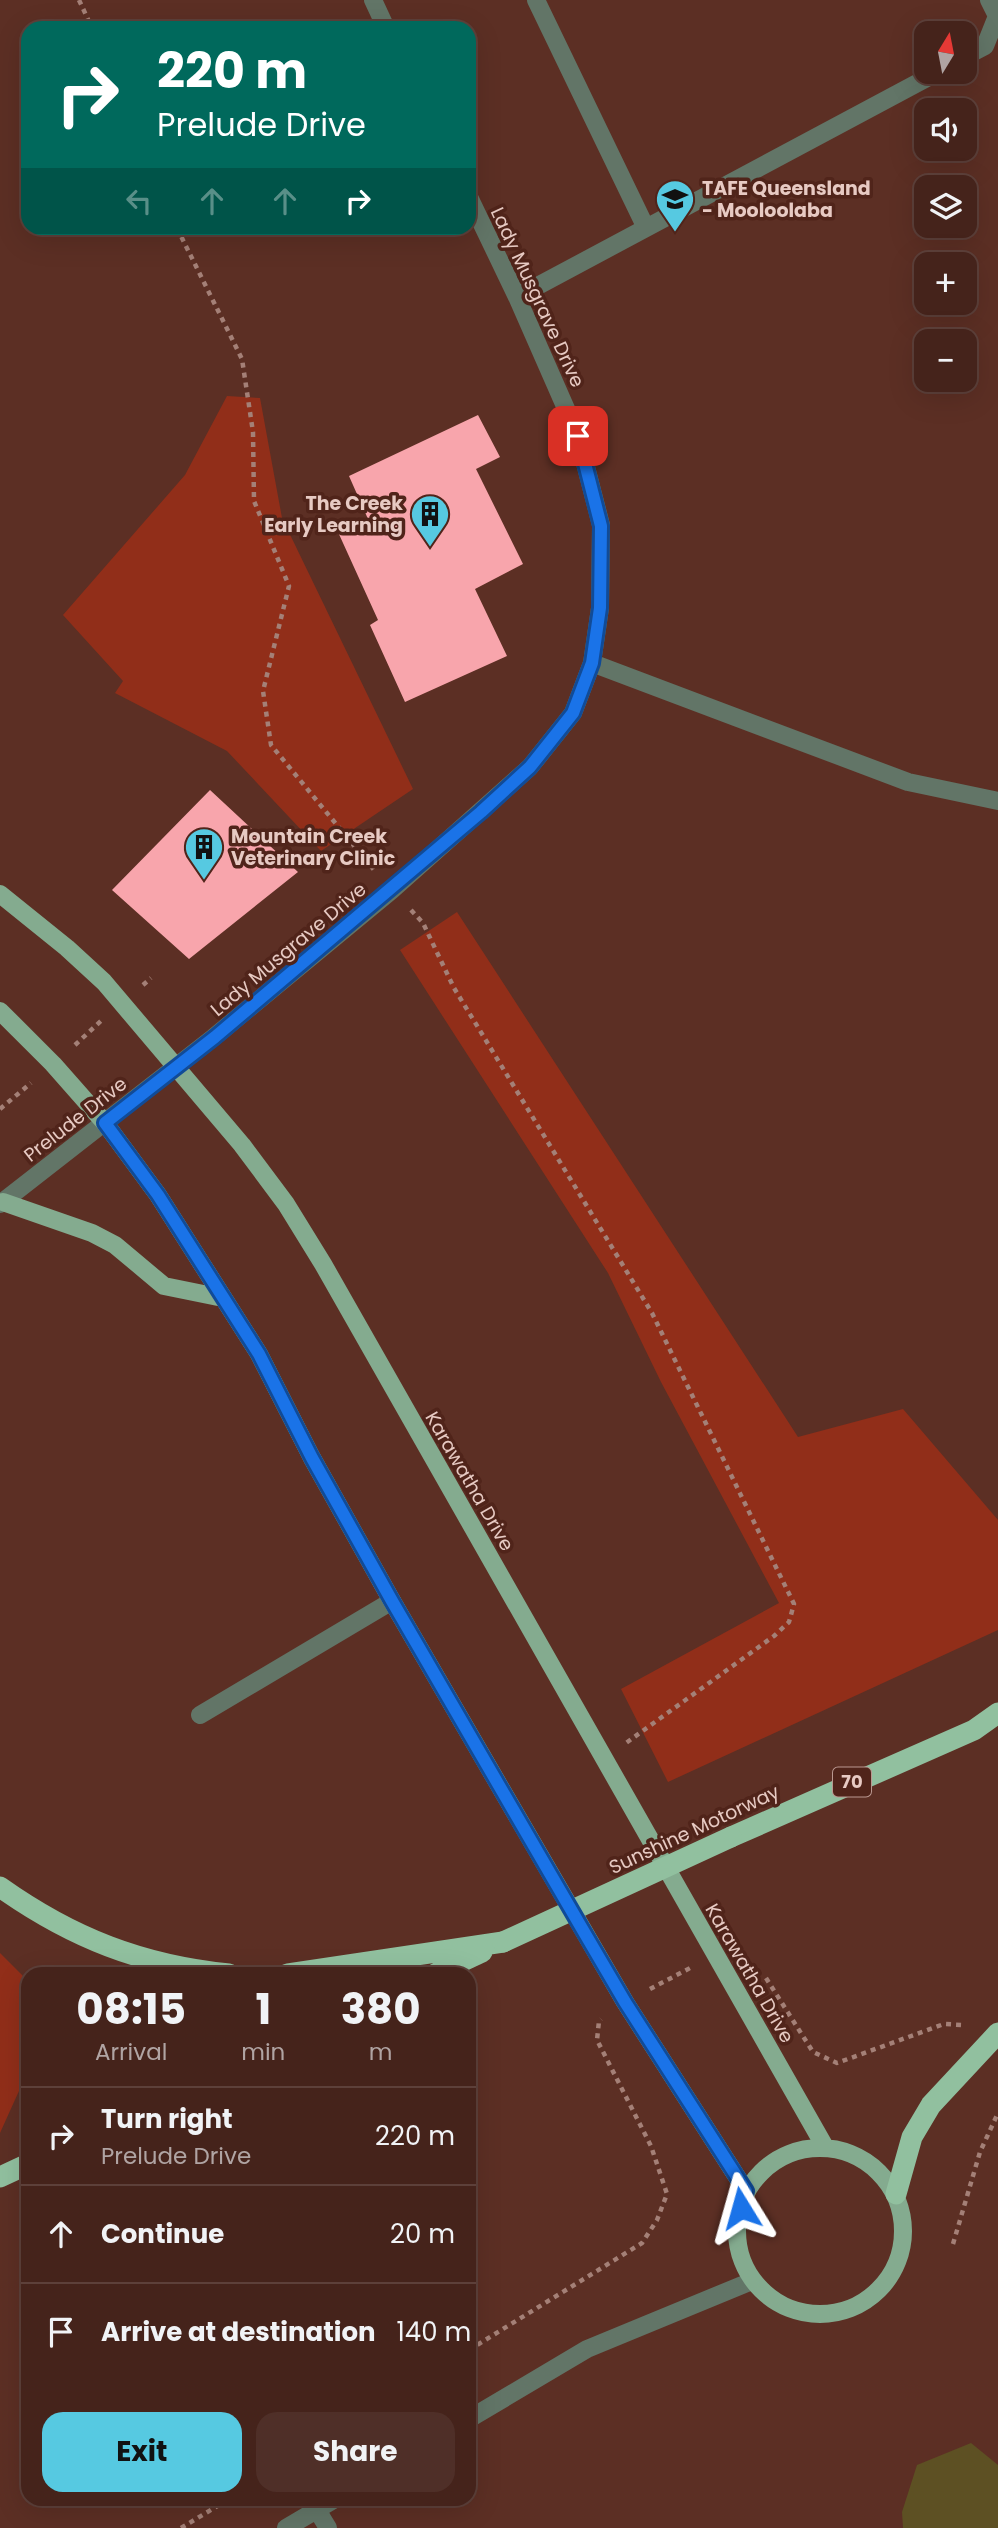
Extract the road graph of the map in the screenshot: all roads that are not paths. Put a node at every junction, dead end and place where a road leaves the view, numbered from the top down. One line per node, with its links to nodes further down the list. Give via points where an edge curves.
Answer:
1 (373, 0): 4 (street)
2 (536, 0): 8 (street)
3 (989, 0): 5 (street, via 997,16 985,46)
4 (383, 21)
5 (977, 50)
6 (915, 84): 8 (street)
7 (476, 212): 9 (street, Lady Musgrave Drive)
8 (646, 228): 9 (street)
9 (517, 297): 10 (street, Lady Musgrave Drive, via 578,436 601,526 600,608)
10 (592, 663): 11 (street, via 908,782); 14 (street, Lady Musgrave Drive, via 573,713 551,743 499,796)
11 (998, 801)
12 (0, 894): 14 (main road, Karawatha Drive, via 104,982)
13 (0, 1011): 15 (main road)
14 (176, 1067): 15 (street, Prelude Drive); 29 (main road, Karawatha Drive, via 242,1145 323,1264)
15 (105, 1123): 16 (street, Prelude Drive); 17 (main road, via 158,1195)
16 (1, 1203): 17 (main road, via 116,1245 164,1286)
17 (223, 1298): 18 (main road, via 259,1354)
18 (392, 1601): 20 (street); 32 (main road, via 625,2002)
19 (998, 1713): 22 (highway, Sunshine Motorway / 70)
20 (200, 1714)
21 (998, 1727): 22 (highway, Sunshine Motorway / 70)
22 (974, 1730): 24 (highway, Sunshine Motorway / 70, bridge)
23 (0, 1887): 25 (highway, via 31,1909 116,1950)
24 (503, 1942): 26 (highway); 27 (highway, Sunshine Motorway / 70)
25 (184, 1967)
26 (335, 1967)
27 (450, 1967)
28 (998, 2033): 33 (highway, via 931,2105 912,2137)
29 (825, 2147): 32 (main road, via 789,2152 764,2168); 33 (main road, via 854,2154 878,2170)
30 (21, 2167): 31 (highway)
31 (0, 2176)
32 (746, 2191): 34 (main road, via 736,2225 739,2254)
33 (896, 2194): 34 (main road, via 905,2222 903,2250 891,2278 869,2300 842,2313 813,2315 783,2307)
34 (752, 2281): 35 (street, via 587,2349)
35 (476, 2415)
36 (324, 2506): 37 (street)
37 (317, 2510): 38 (street); 39 (street)
38 (286, 2528)
39 (328, 2528)

